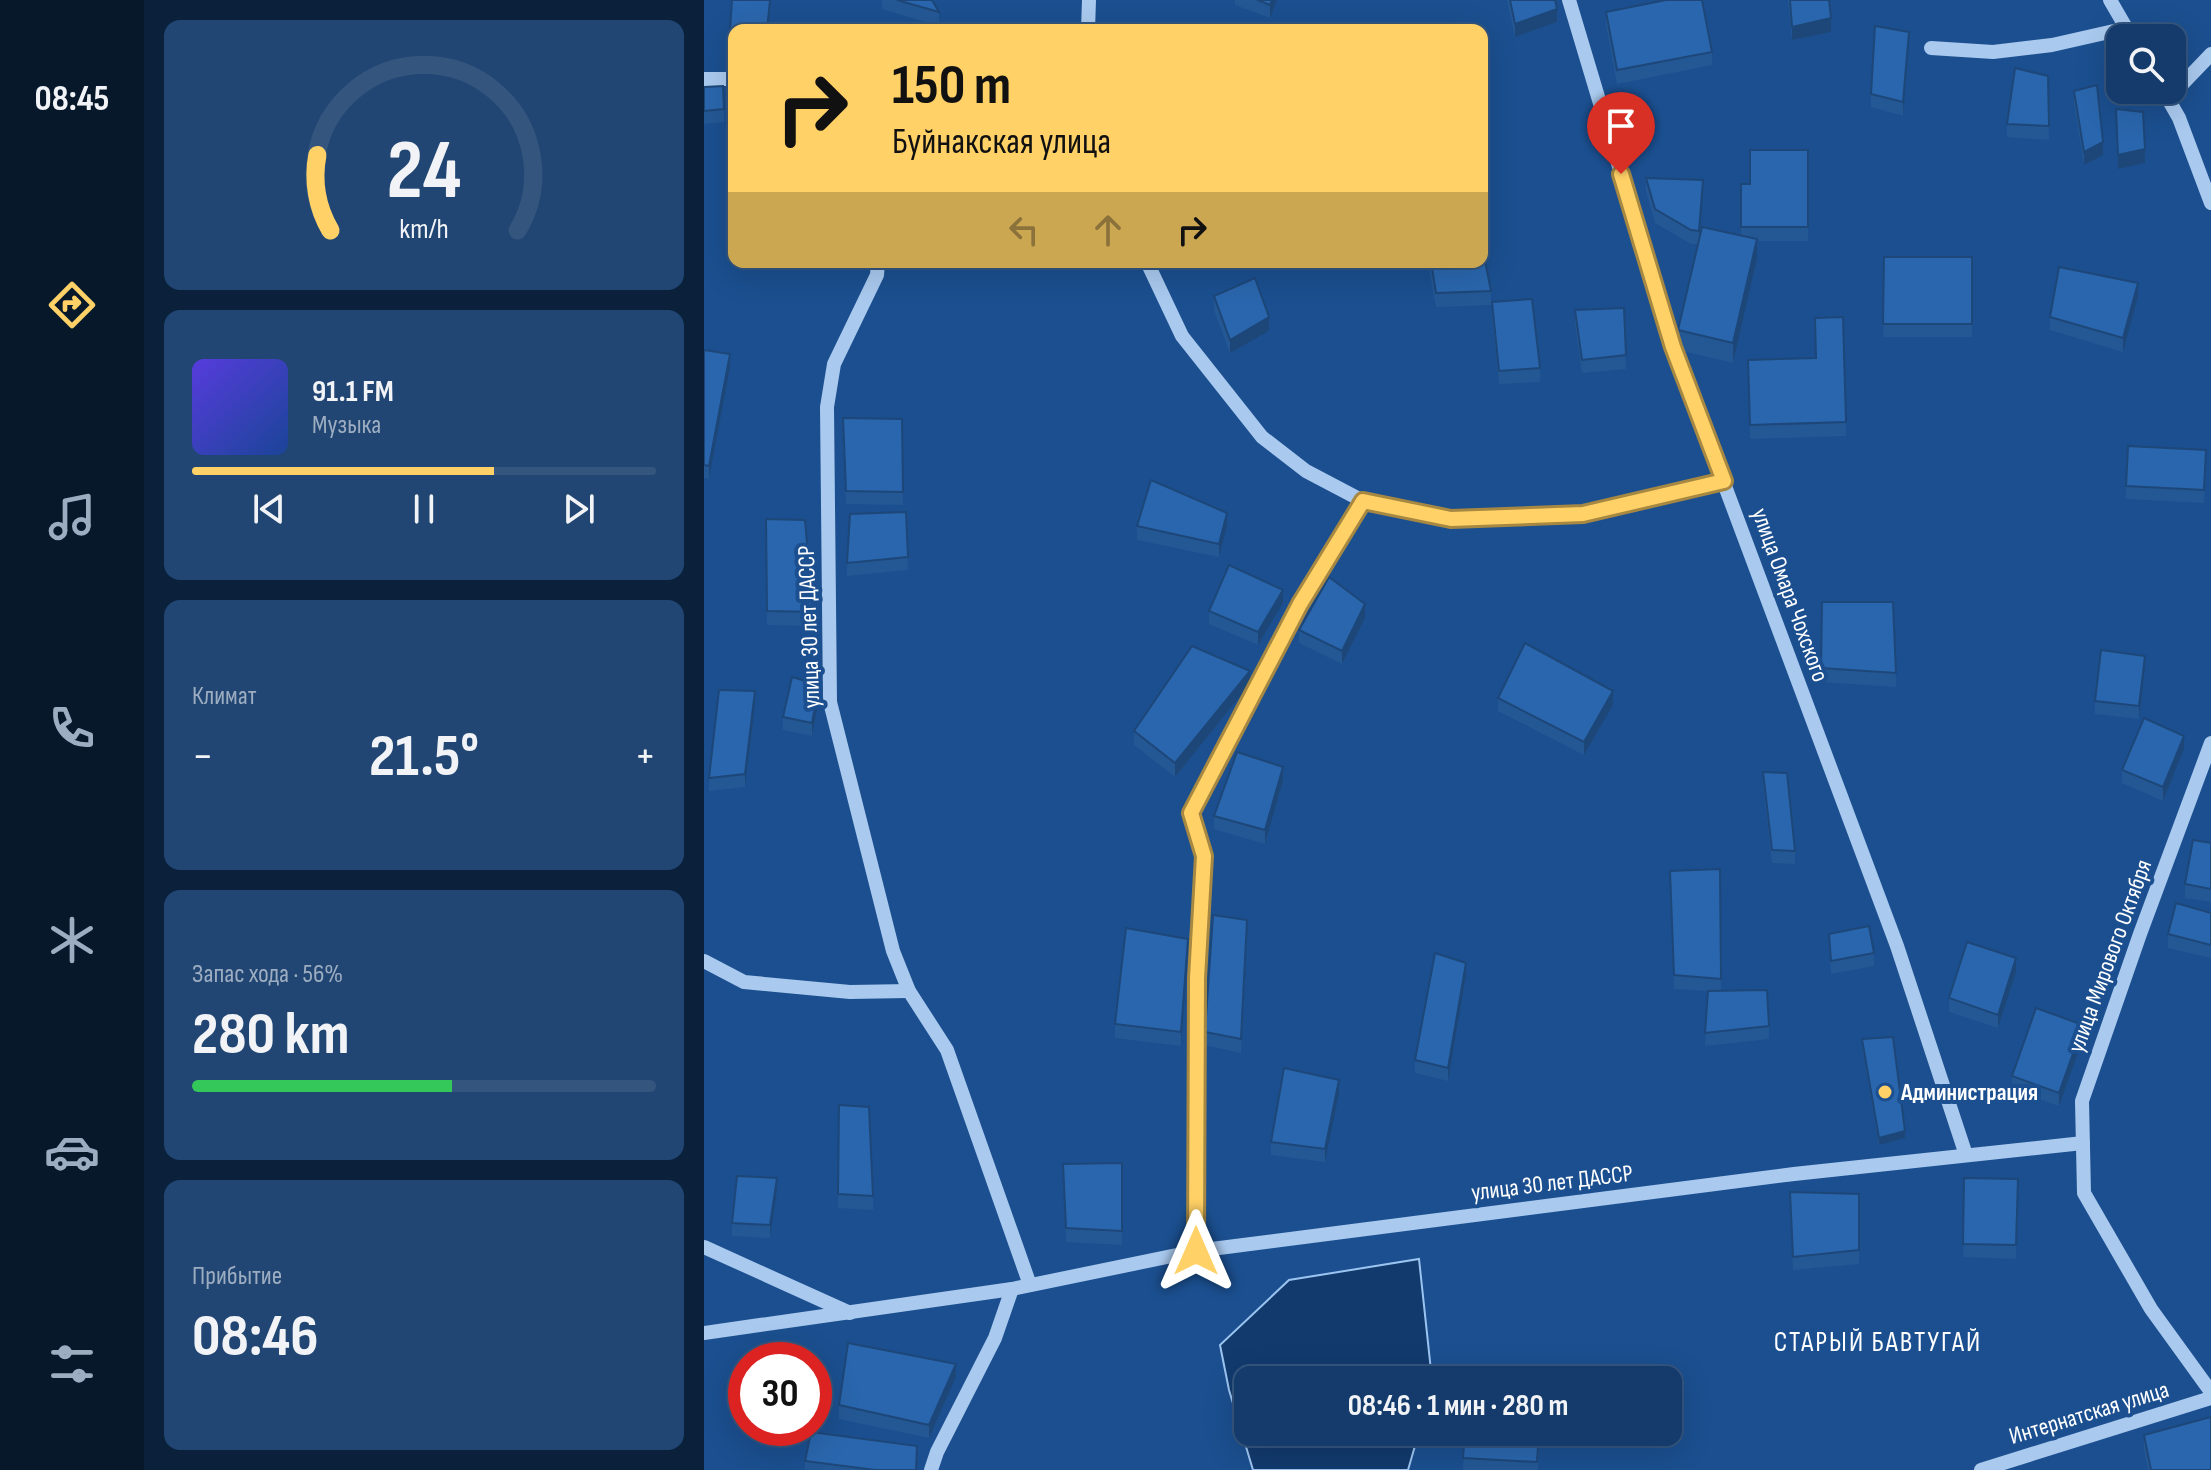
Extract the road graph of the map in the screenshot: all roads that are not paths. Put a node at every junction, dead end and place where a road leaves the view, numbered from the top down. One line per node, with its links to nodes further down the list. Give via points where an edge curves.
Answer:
1 (1089, 0): 4 (street)
2 (1569, 0): 16 (street, улица Омара Чохского, via 1673,347)
3 (2110, 0): 5 (street)
4 (1088, 24)
5 (2125, 24)
6 (2106, 37): 7 (street, via 1993,52)
7 (1931, 48)
8 (2211, 54): 9 (street)
9 (2186, 76)
10 (704, 79): 11 (street)
11 (728, 79)
12 (2171, 104): 13 (street)
13 (2211, 203)
14 (878, 268): 20 (street, улица 30 лет ДАССР, via 834,364 827,407 830,702 893,951)
15 (1150, 268): 17 (street, via 1182,336 1262,437 1306,471)
16 (1724, 481): 17 (street, via 1583,514 1451,519); 22 (street, улица Омара Чохского, via 1897,946)
17 (1363, 501): 24 (street, via 1300,604 1191,813 1204,856 1197,978)
18 (2211, 743): 21 (street, улица Мирового Октября, via 2082,1101)
19 (704, 961): 20 (street, via 744,982 850,992)
20 (909, 991): 25 (street, улица 30 лет ДАССР, via 947,1050)
21 (2083, 1143): 22 (street, улица 30 лет ДАССР); 29 (street, улица Мирового Октября, via 2084,1193 2151,1309)
22 (1966, 1155): 24 (street, улица 30 лет ДАССР)
23 (704, 1247): 27 (street)
24 (1196, 1251): 25 (street, улица 30 лет ДАССР)
25 (1030, 1285): 26 (street, улица 30 лет ДАССР)
26 (1012, 1289): 27 (street, улица 30 лет ДАССР); 30 (street, via 995,1338)
27 (850, 1313): 28 (street, улица 30 лет ДАССР)
28 (704, 1333)
29 (2211, 1395): 31 (street, Интернатская улица)
30 (931, 1470)
31 (1981, 1470)

